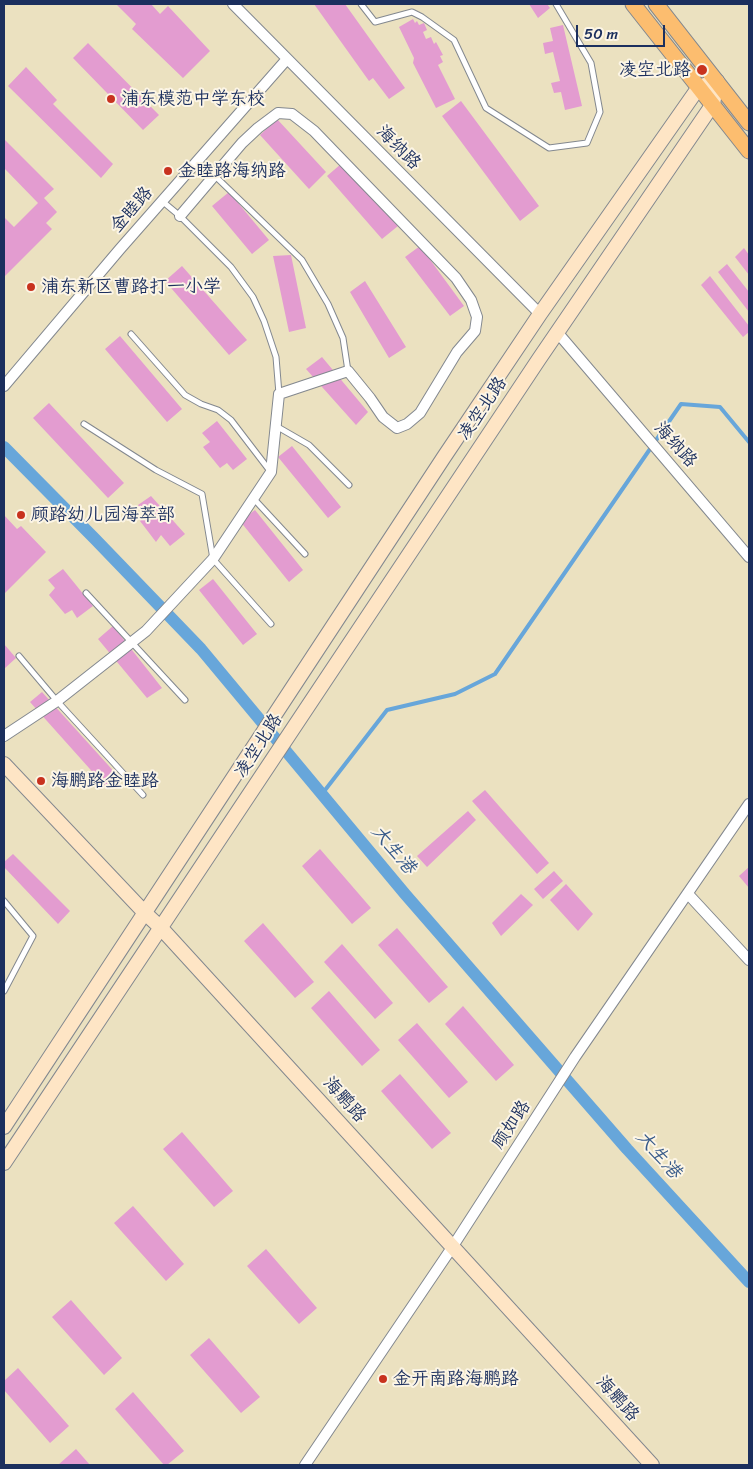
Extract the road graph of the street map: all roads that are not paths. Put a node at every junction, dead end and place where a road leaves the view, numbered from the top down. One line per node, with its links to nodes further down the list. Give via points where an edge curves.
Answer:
1 (233, 4): 6 (street, 海纳路)
2 (361, 4): 3 (lane, via 376,22 412,12 454,40 486,108 549,148 587,143 600,112 591,63)
3 (556, 4)
4 (633, 4): 8 (main road)
5 (656, 4): 7 (main road)
6 (287, 58): 13 (street, 金睦路); 15 (street, 海纳路)
7 (717, 82): 8 (main road); 9 (main road, 凌空北路); 10 (main road)
8 (699, 87): 9 (main road); 15 (main road, 凌空北路)
9 (713, 104): 11 (main road); 16 (main road, 凌空北路)
10 (749, 123)
11 (749, 151)
12 (214, 175): 14 (street); 18 (lane, via 302,260 328,304 343,338); 18 (street, via 258,128 278,113 292,114 314,131 411,230 456,278 471,300 478,317 475,330 457,352 420,413 407,424 397,428 383,417)
13 (162, 200): 14 (lane); 19 (street, 金睦路)
14 (180, 216): 20 (lane, via 231,268 253,297 276,357)
15 (540, 314): 41 (main road, 凌空北路)
16 (557, 332): 27 (street, 海纳路); 42 (main road, 凌空北路)
17 (131, 334): 23 (lane, via 185,396 218,410 232,420)
18 (348, 371): 20 (street)
19 (4, 386)
20 (279, 394): 22 (street)
21 (84, 424): 28 (lane, via 156,470 202,494)
22 (276, 425): 23 (street); 24 (lane, via 309,445)
23 (271, 472): 25 (street)
24 (349, 485)
25 (254, 499): 26 (lane); 28 (street)
26 (305, 554)
27 (749, 557)
28 (213, 559): 30 (lane); 31 (street, via 179,598)
29 (86, 593): 31 (lane)
30 (271, 624)
31 (131, 643): 33 (lane); 34 (street)
32 (19, 656): 34 (lane)
33 (185, 700)
34 (57, 701): 35 (street); 37 (lane)
35 (4, 736)
36 (4, 764): 41 (main road, 海鹏路)
37 (143, 795)
38 (749, 804): 39 (street, 顾如路)
39 (688, 894): 43 (street); 47 (street, 顾如路, via 575,1057)
40 (4, 901): 44 (lane, via 33,936)
41 (145, 913): 42 (main road, 海鹏路); 45 (main road, 凌空北路)
42 (161, 928): 46 (main road, 凌空北路); 47 (main road, 海鹏路)
43 (749, 960)
44 (4, 991)
45 (4, 1127)
46 (4, 1163)
47 (453, 1246): 48 (street, 顾如路); 49 (main road, 海鹏路)
48 (305, 1465)
49 (652, 1465)

